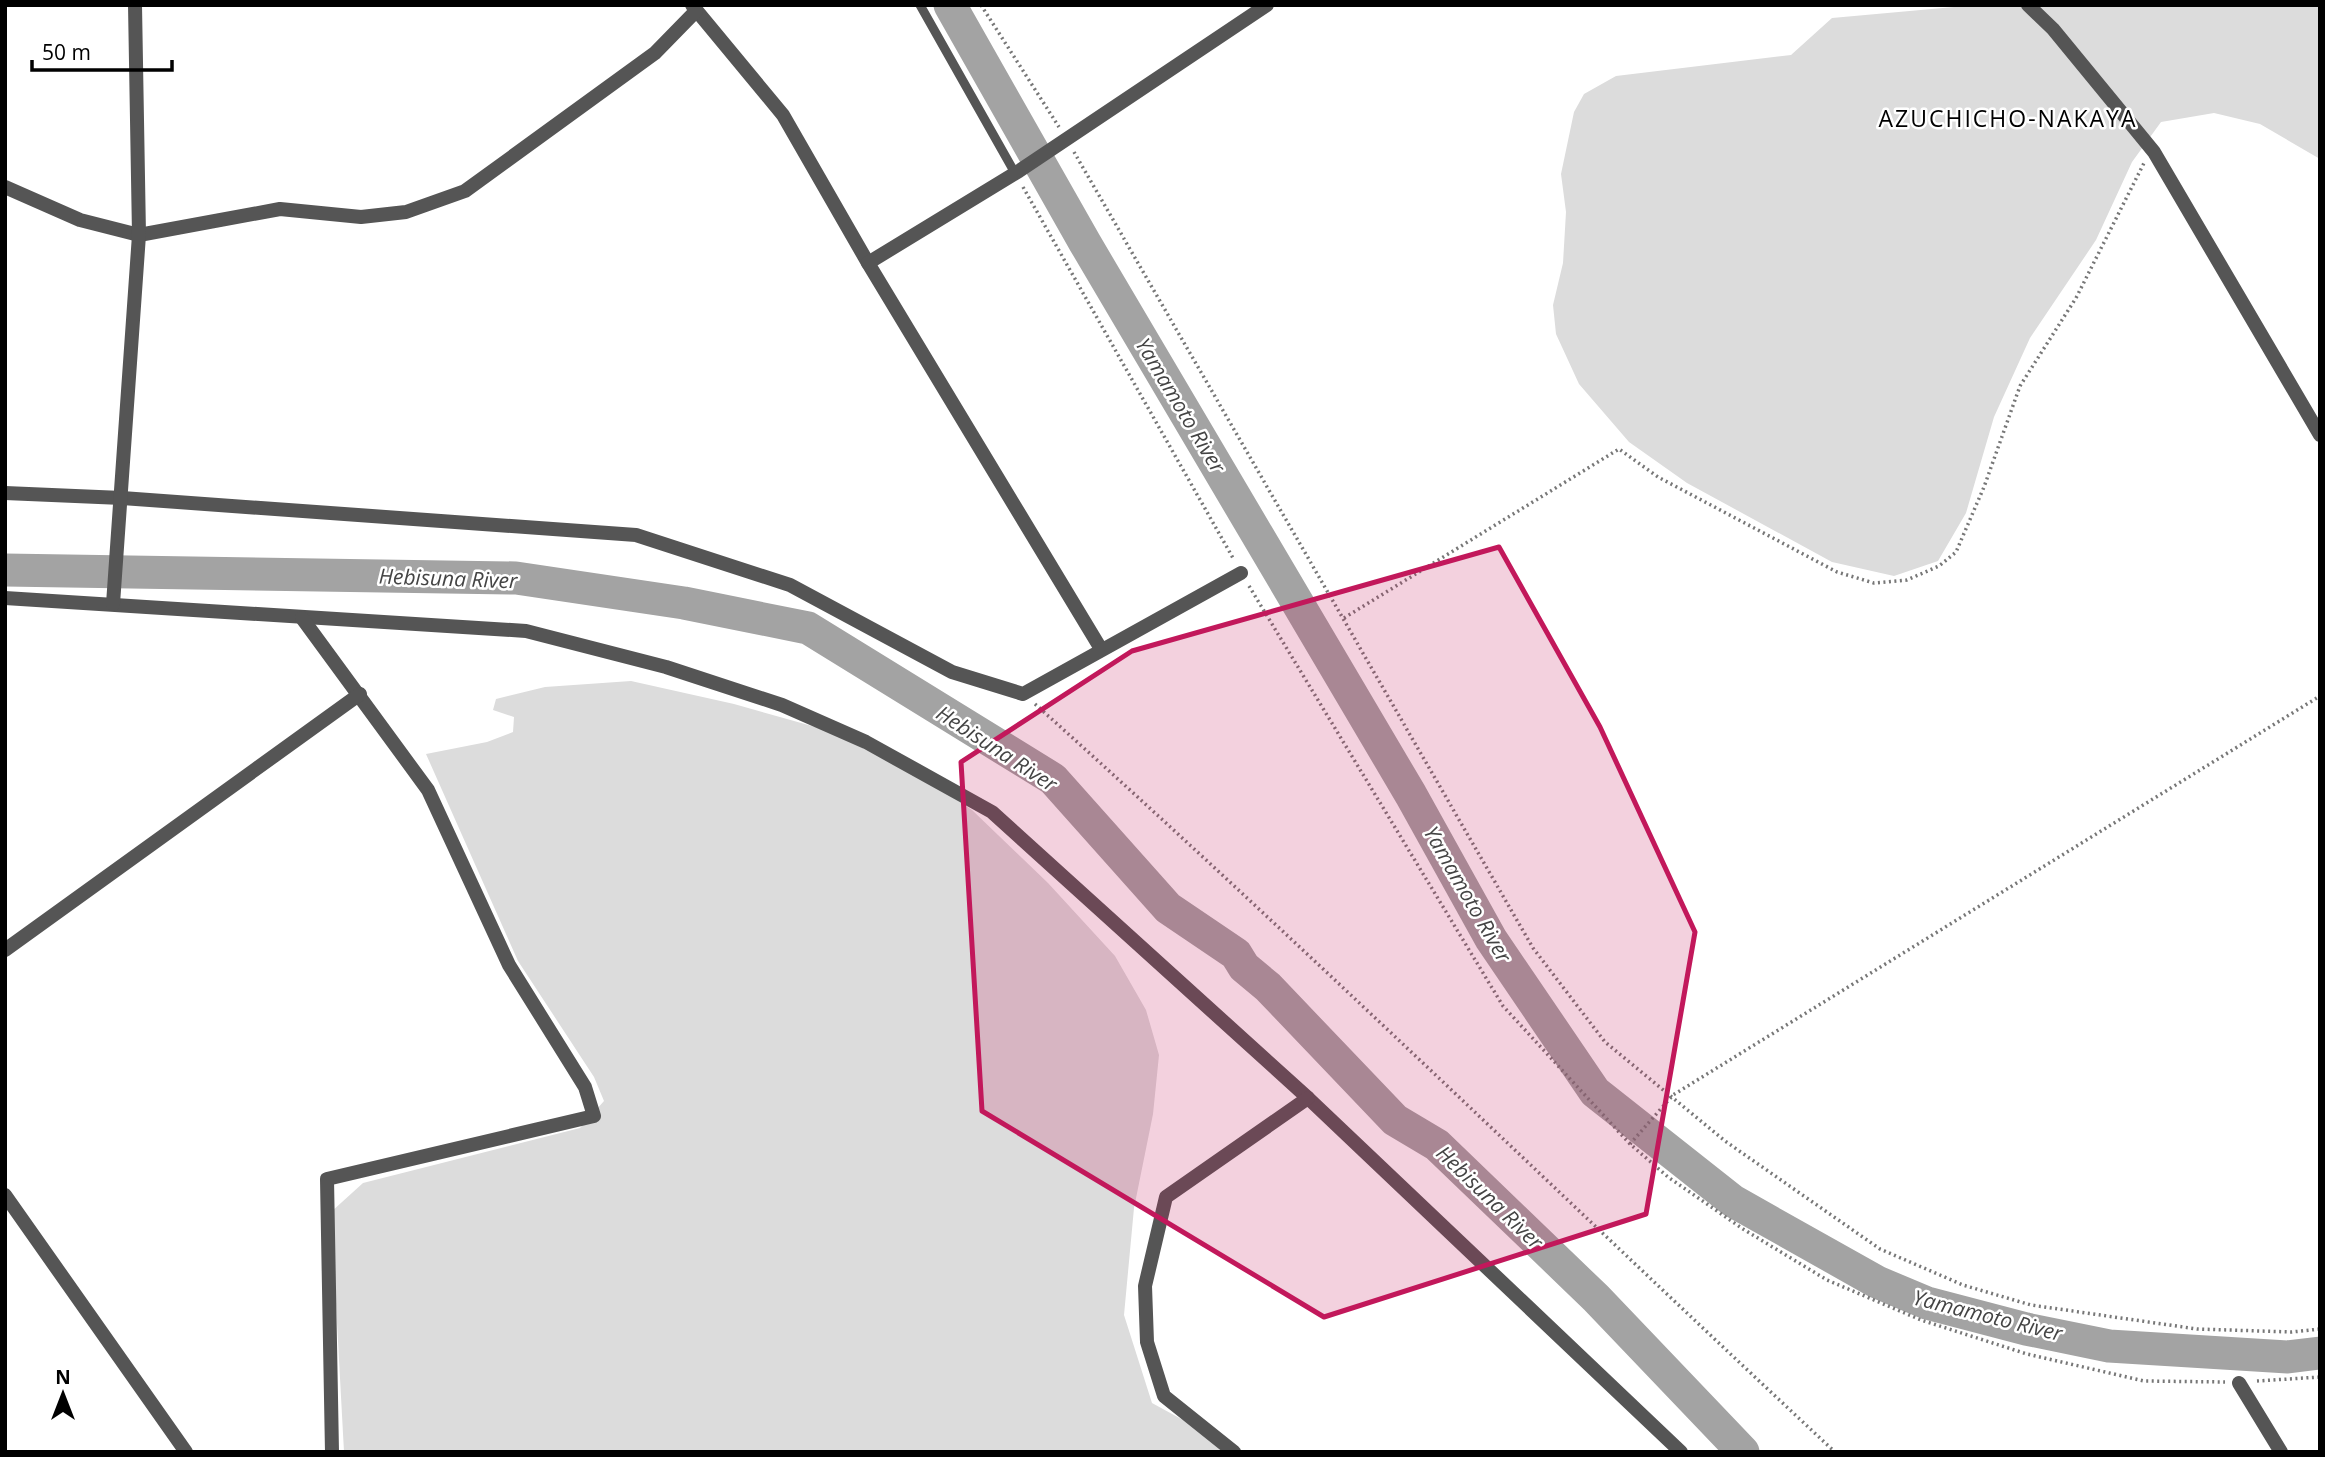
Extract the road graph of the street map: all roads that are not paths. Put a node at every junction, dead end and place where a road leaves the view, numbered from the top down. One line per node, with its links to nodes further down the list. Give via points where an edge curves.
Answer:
1 (135, 5): 8 (street)
2 (920, 5): 6 (lane)
3 (1267, 5): 6 (street)
4 (2028, 5): 10 (street, via 2154,152)
5 (694, 8): 8 (street, via 655,53 466,191 406,212 361,217 280,209); 9 (street, via 783,116)
6 (1017, 172): 9 (street)
7 (5, 187): 8 (street, via 80,220)
8 (139, 235): 12 (street)
9 (868, 263): 17 (street)
10 (2320, 435)
11 (5, 493): 12 (street)
12 (122, 498): 15 (street); 17 (street, via 636,535 790,585 952,672 1023,694)
13 (1241, 573): 17 (street)
14 (5, 598): 15 (street)
15 (113, 604): 16 (street)
16 (302, 618): 18 (street); 20 (street, via 526,631 666,667 782,705 866,742 992,812)
17 (1101, 649)
18 (360, 694): 19 (street); 24 (street, via 428,790 509,965 585,1087 594,1116 327,1179)
19 (5, 950)
20 (1308, 1098): 25 (street, via 1166,1197 1145,1286 1147,1342 1164,1396); 26 (street)
21 (5, 1195): 23 (street)
22 (2239, 1382): 27 (street)
23 (187, 1452)
24 (332, 1452)
25 (1234, 1452)
26 (1681, 1452)
27 (2281, 1452)

